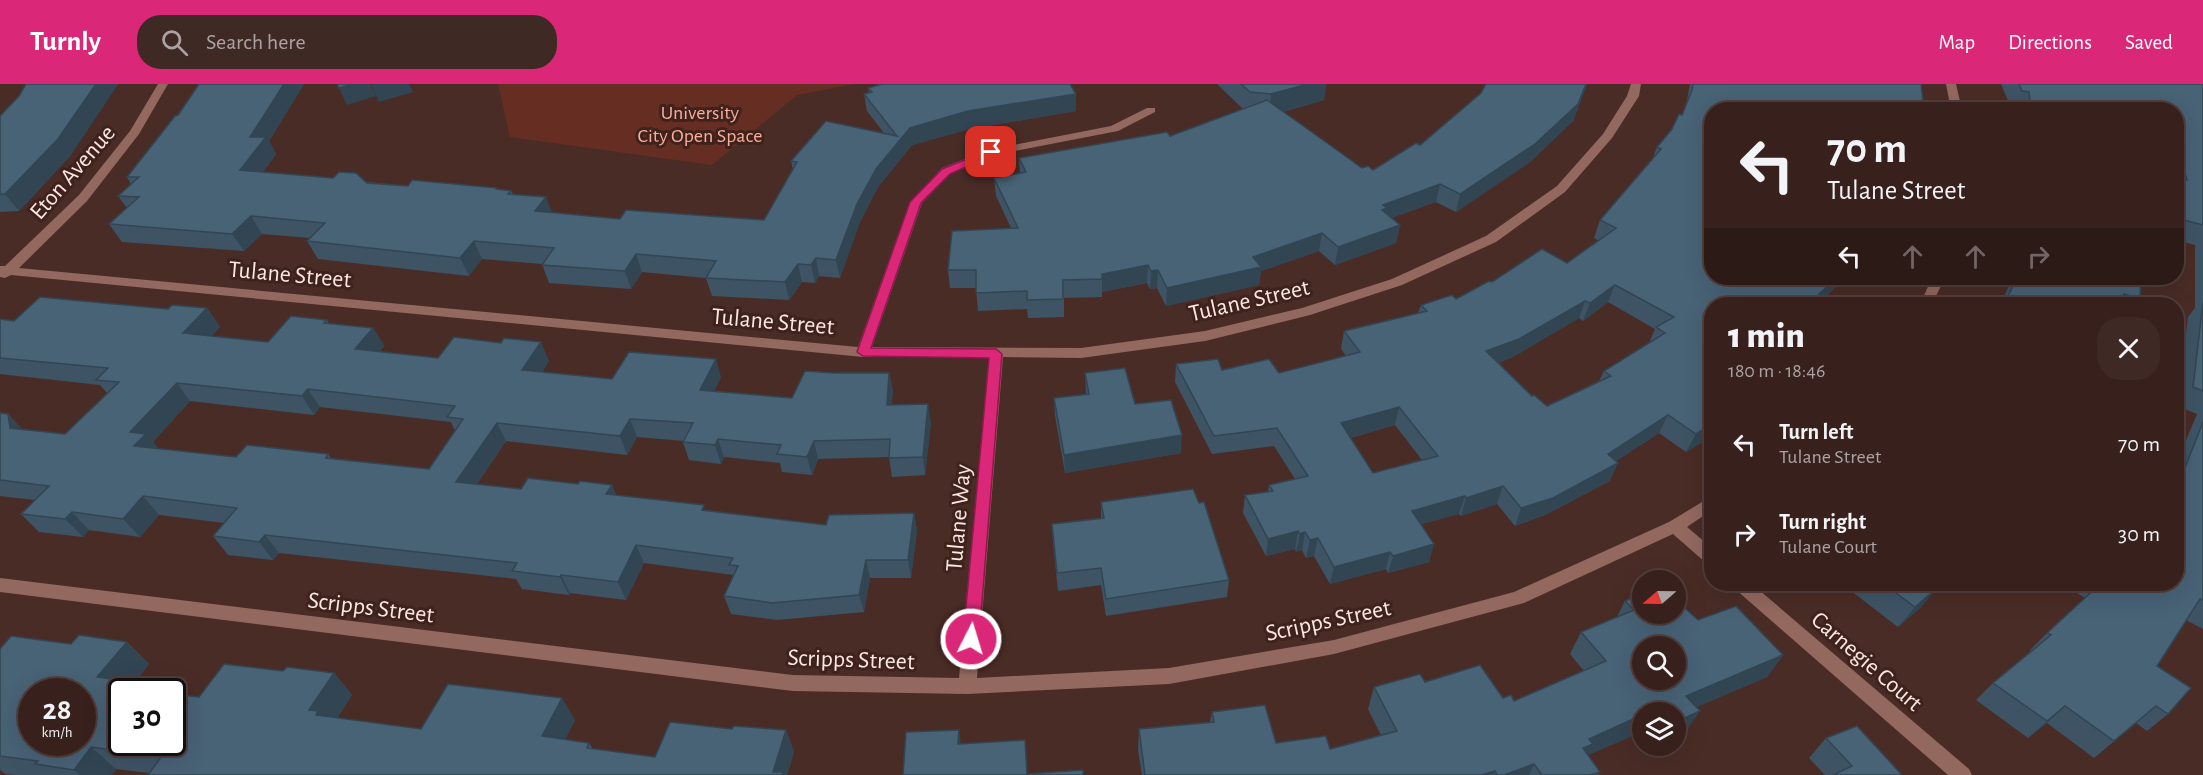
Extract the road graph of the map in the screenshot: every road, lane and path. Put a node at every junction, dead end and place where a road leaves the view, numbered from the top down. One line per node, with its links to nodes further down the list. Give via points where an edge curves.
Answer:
1 (163, 84): 6 (street, Eton Avenue, via 135,132 83,198)
2 (1636, 84): 8 (street, Tulane Street, via 1633,96 1608,136 1561,189 1491,239 1397,282 1305,312 1204,336 1081,353)
3 (1951, 84): 4 (street)
4 (1955, 102)
5 (1151, 110): 7 (street, via 1114,129 991,152 946,171 916,202)
6 (3, 273): 7 (street, Tulane Street)
7 (863, 352): 8 (street, Tulane Street)
8 (996, 354): 14 (street, Tulane Way)
9 (1704, 507): 10 (street, Scripps Street)
10 (1675, 526): 11 (street); 14 (street, Scripps Street, via 1518,598 1334,647 1169,676)
11 (1704, 551)
12 (0, 585): 14 (street, Scripps Street, via 792,683)
13 (1749, 591): 15 (street, Carnegie Court)
14 (967, 686)
15 (1962, 775)

